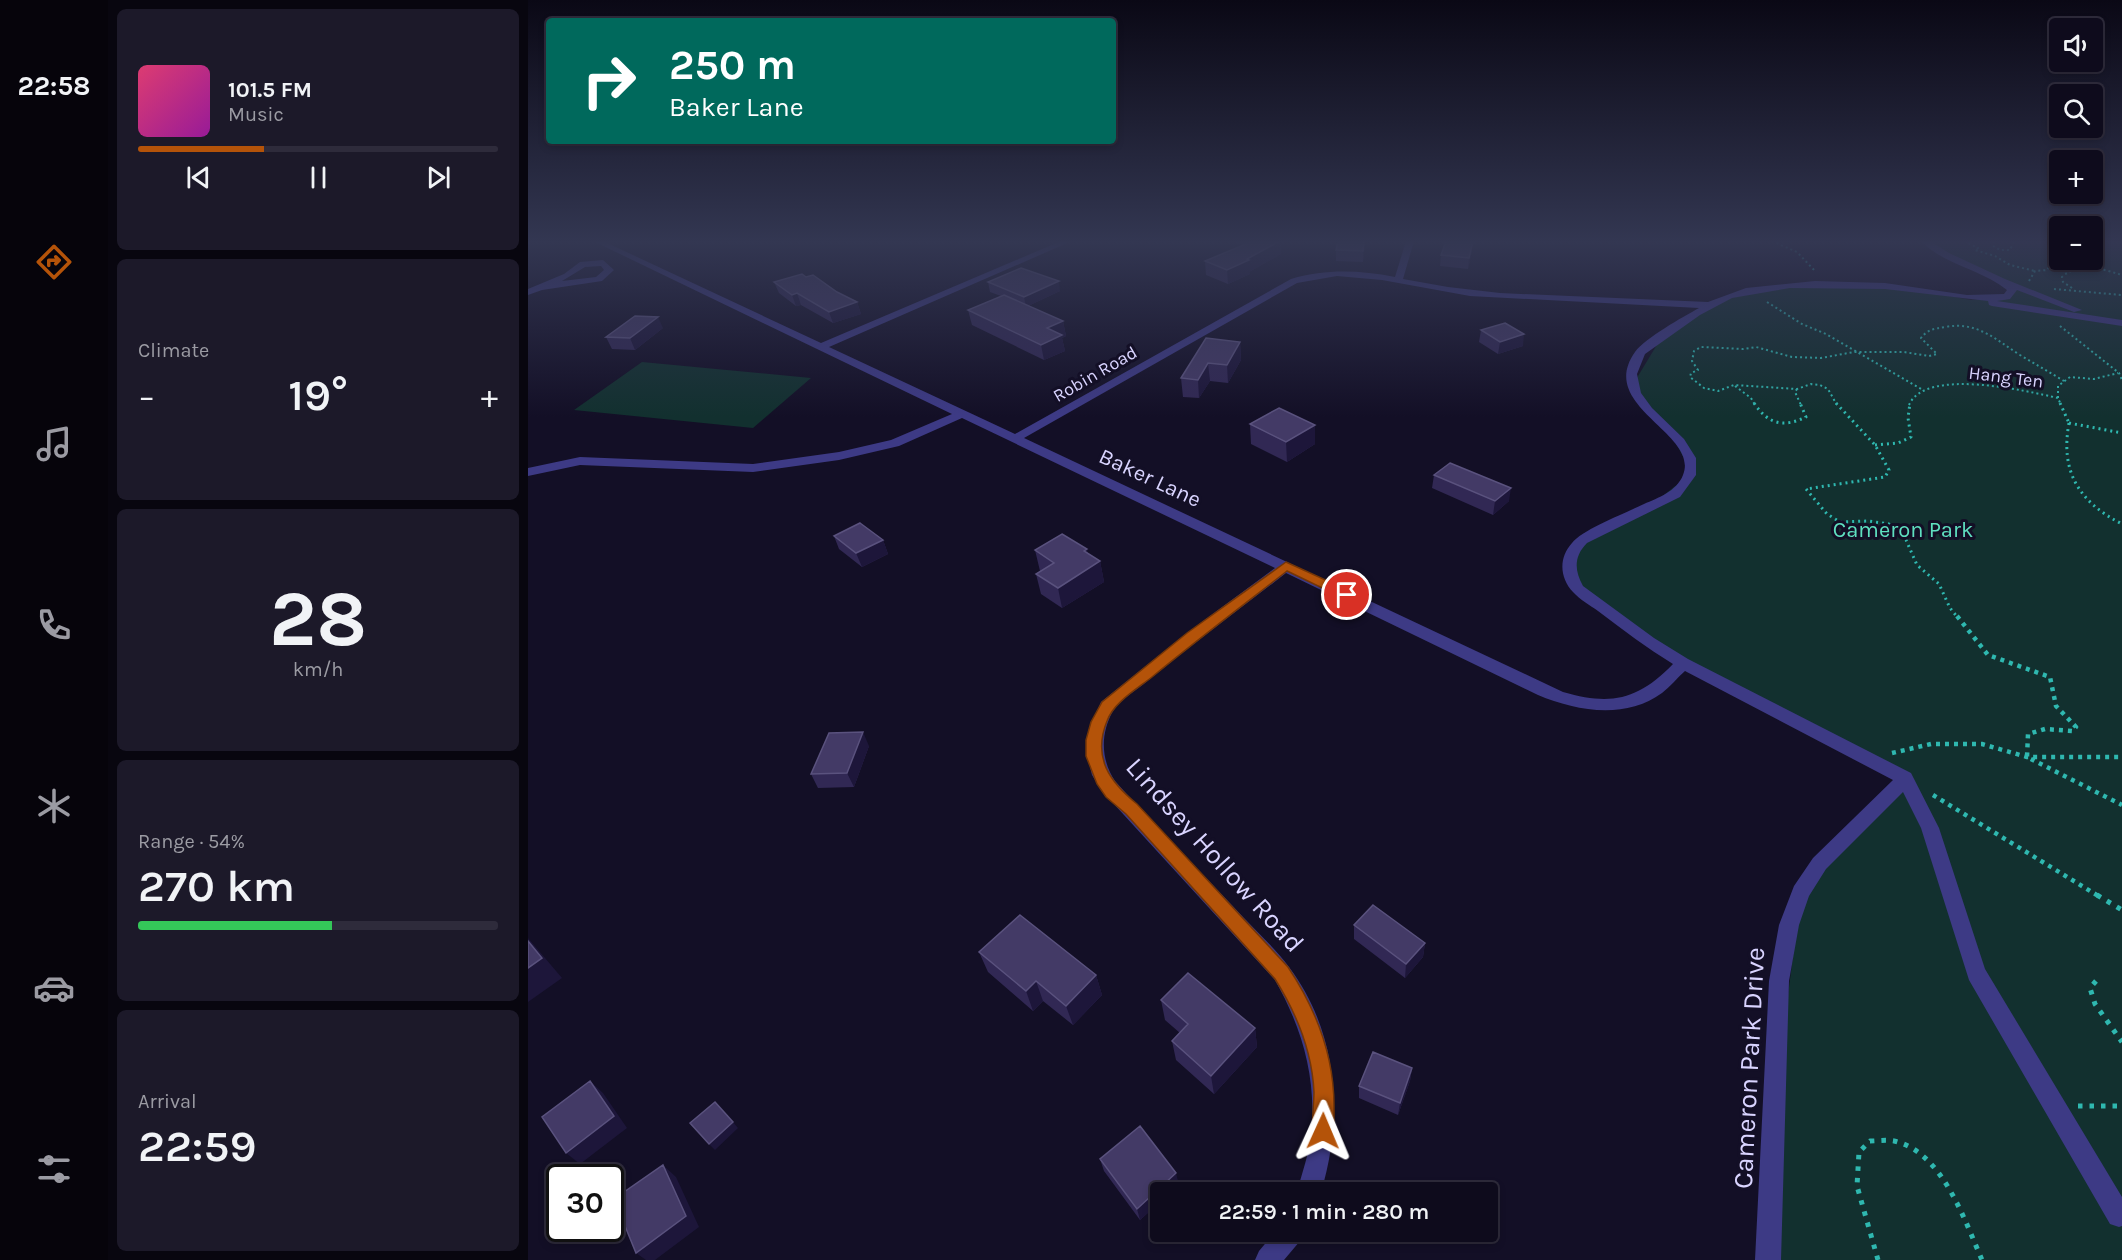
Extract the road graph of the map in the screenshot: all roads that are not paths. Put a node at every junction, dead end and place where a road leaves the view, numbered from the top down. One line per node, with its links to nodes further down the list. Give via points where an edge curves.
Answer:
1 (723, 300): 11 (street, Baker Lane)
2 (930, 300): 11 (street)
3 (1261, 300): 13 (street, Robin Road)
4 (1615, 300): 8 (street, Robin Road)
5 (1722, 300): 8 (street)
6 (1971, 300): 9 (street)
7 (2050, 300): 9 (street)
8 (1712, 305): 16 (street, via 1650,344 1635,359 1631,374 1640,400 1690,455 1693,465 1689,480 1675,494 1582,540 1573,548 1567,563 1578,589)
9 (2102, 320): 10 (street)
10 (2122, 323)
11 (822, 346): 12 (street, Baker Lane)
12 (964, 414): 13 (street, Baker Lane); 14 (street, via 894,443 839,456 753,468 580,461)
13 (1016, 438): 15 (street, Baker Lane)
14 (528, 472)
15 (1286, 566): 16 (street, Baker Lane, via 1570,702 1637,699 1652,692); 18 (street, Lindsey Hollow Road, via 1107,706 1096,731 1094,756 1102,780 1112,792 1282,973 1298,998 1319,1055 1324,1092 1323,1131)
16 (1683, 663): 17 (street)
17 (1905, 778): 19 (street, via 1930,828 1976,974); 22 (street, Cameron Park Drive, via 1862,823 1836,843 1816,868 1800,893 1785,936 1779,981)
18 (1313, 1182)
19 (2119, 1215)
20 (1283, 1242): 21 (street)
21 (1268, 1260)
22 (1768, 1260)

